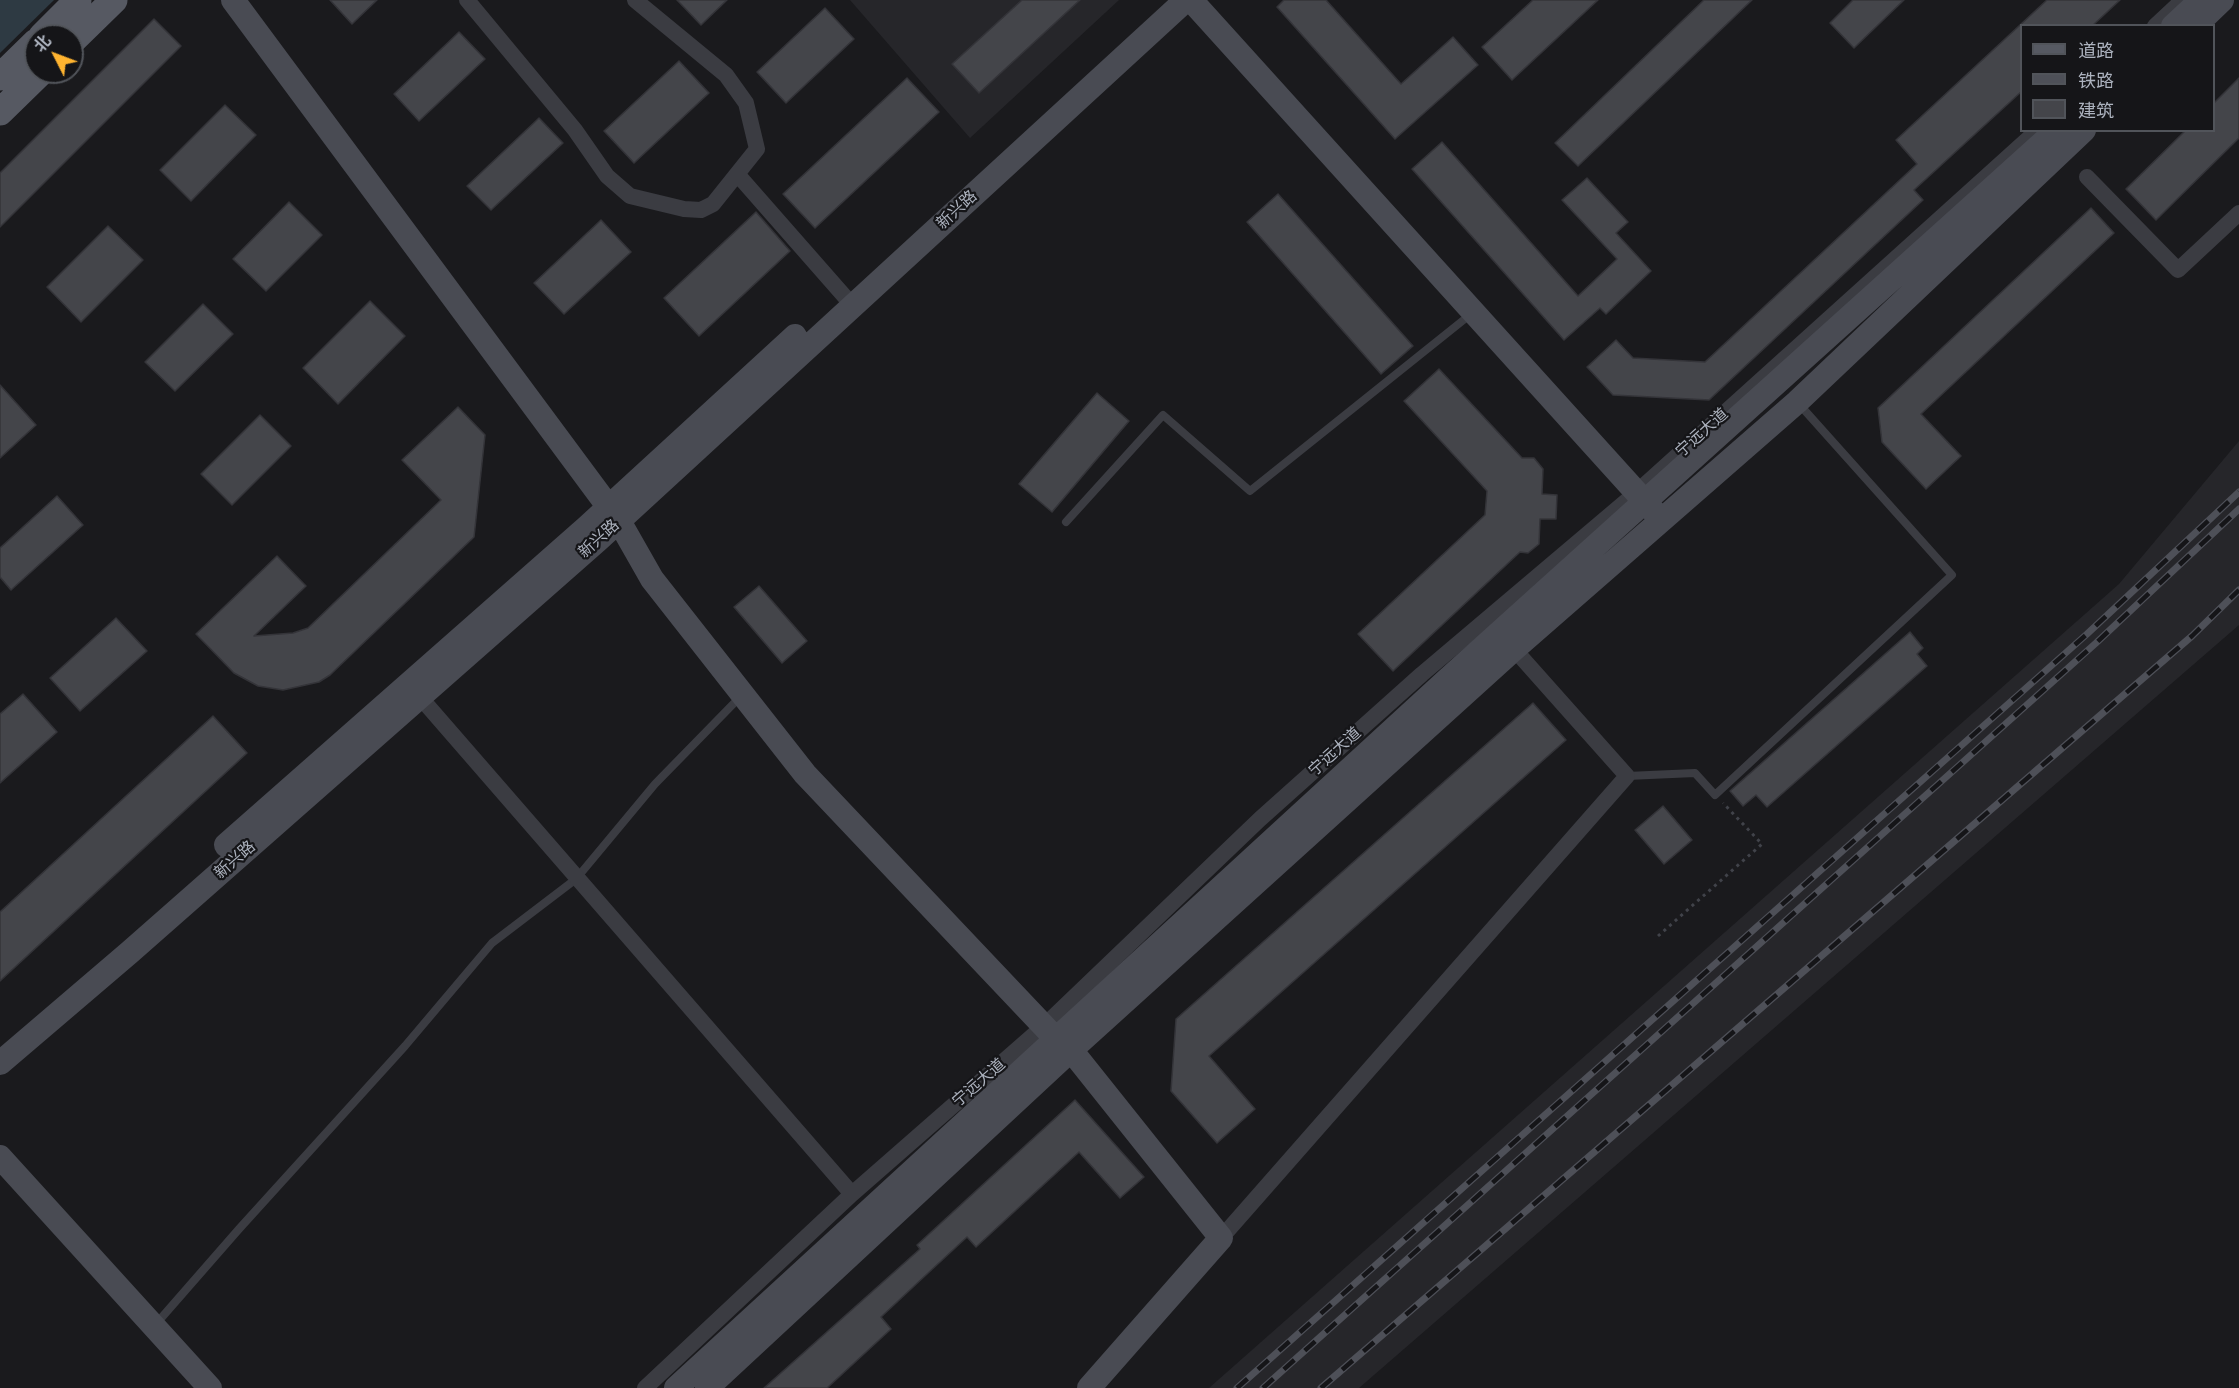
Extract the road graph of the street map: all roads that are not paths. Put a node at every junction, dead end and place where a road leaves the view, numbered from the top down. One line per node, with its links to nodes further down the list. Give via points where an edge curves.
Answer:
1 (78, 0): 11 (main road)
2 (114, 0): 15 (main road)
3 (233, 0): 30 (main road)
4 (467, 0): 23 (street, via 575,130 608,176 630,196 701,210 713,204)
5 (635, 0): 23 (street, via 726,75 746,103 757,149)
6 (1162, 0): 26 (main road, 新兴路)
7 (1188, 0): 26 (main road, 新兴路); 27 (main road)
8 (2183, 0): 12 (street)
9 (2201, 0): 13 (main road)
10 (2222, 0): 14 (main road)
11 (54, 24)
12 (2157, 24)
13 (2175, 24)
14 (2197, 24)
15 (84, 29)
16 (24, 54): 17 (main road)
17 (0, 77)
18 (29, 84): 19 (main road)
19 (0, 112)
20 (2036, 132): 29 (street, 宁远大道)
21 (2055, 132): 29 (main road, 宁远大道)
22 (2082, 132): 28 (main road, 宁远大道)
23 (738, 175): 26 (street)
24 (2087, 177): 25 (street, via 2178,270)
25 (2239, 213)
26 (847, 300): 30 (main road, 新兴路)
27 (1473, 311): 29 (main road); 31 (lane, via 1250,491 1163,415)
28 (1797, 402): 29 (main road, 宁远大道); 35 (lane, via 1952,575 1715,795 1695,773)
29 (1648, 505): 32 (main road, 宁远大道); 37 (main road, 宁远大道, via 1449,678)
30 (613, 515): 33 (main road, via 652,579); 34 (main road, 新兴路); 38 (main road, 新兴路)
31 (1066, 522)
32 (1514, 650): 35 (street); 37 (main road, 宁远大道)
33 (742, 694): 36 (lane, via 655,784); 37 (main road, via 805,774)
34 (420, 697): 36 (street); 39 (main road, 新兴路)
35 (1627, 776): 42 (street)
36 (576, 879): 41 (street); 43 (lane, via 492,943)
37 (1058, 1038): 41 (street, 宁远大道); 42 (main road); 46 (main road, 宁远大道); 47 (main road, 宁远大道)
38 (0, 1041)
39 (0, 1063)
40 (0, 1157): 43 (main road)
41 (852, 1194): 45 (street, 宁远大道)
42 (1221, 1239): 48 (main road)
43 (154, 1327): 44 (main road)
44 (210, 1388)
45 (645, 1388)
46 (676, 1388)
47 (707, 1388)
48 (1089, 1388)

